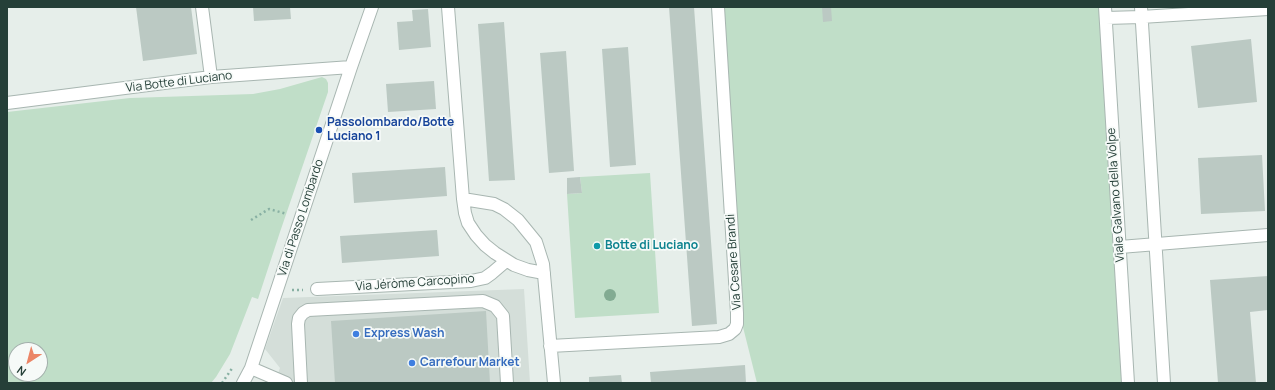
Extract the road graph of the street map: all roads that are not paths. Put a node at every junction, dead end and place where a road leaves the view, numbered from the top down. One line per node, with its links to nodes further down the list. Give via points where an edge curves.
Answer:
1 (202, 7): 9 (street)
2 (372, 7): 8 (street, Via di Passo Lombardo)
3 (448, 7): 11 (street)
4 (718, 7): 18 (street, Via Cesare Brandi, via 737,313 735,329 719,337)
5 (1268, 9): 7 (street)
6 (1105, 12): 7 (street); 14 (street, Viale Galvano della Volpe)
7 (1141, 12): 13 (street)
8 (351, 67): 9 (street, Via Botte di Luciano); 19 (street, Via di Passo Lombardo)
9 (211, 77): 10 (street, Via Botte di Luciano)
10 (7, 103)
11 (463, 199): 15 (street, via 468,223 476,235 490,250); 16 (street, via 494,204 518,220 536,242)
12 (1268, 235): 13 (street)
13 (1155, 243): 14 (street); 26 (street)
14 (1120, 247): 25 (street, Viale Galvano della Volpe)
15 (506, 261): 16 (street); 17 (street, Via Jéròme Carcopino, via 485,278 472,281)
16 (544, 273): 18 (street)
17 (317, 289)
18 (550, 346): 24 (street)
19 (251, 368): 20 (street, Via di Passo Lombardo); 21 (street)
20 (243, 383)
21 (286, 383)
22 (300, 383): 23 (street, via 298,324 303,312 483,301 495,306 503,316)
23 (507, 383)
24 (554, 383)
25 (1128, 383)
26 (1164, 383)

